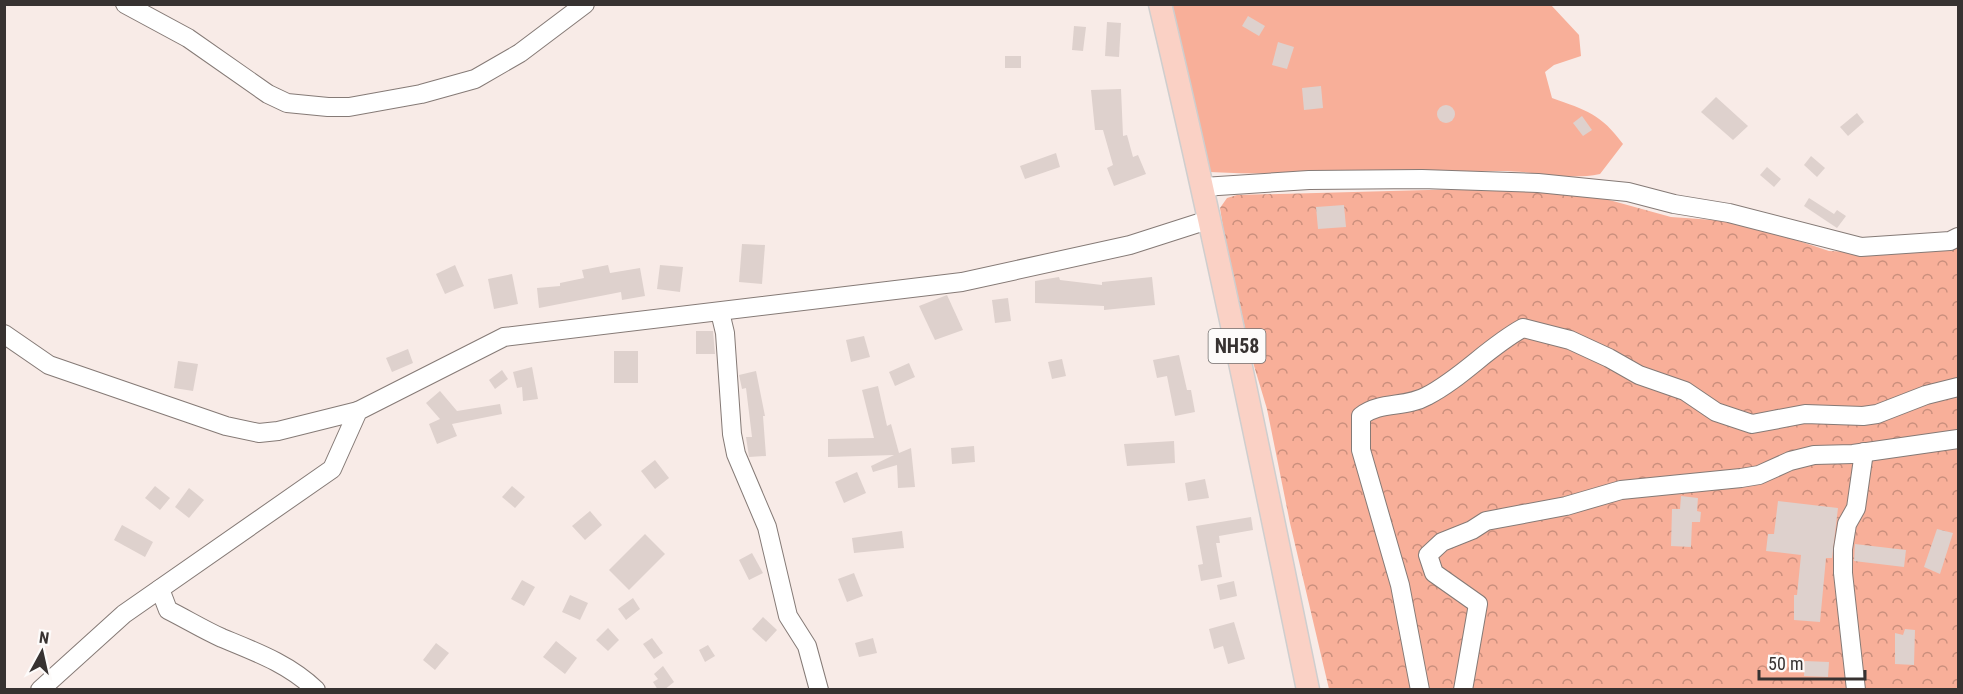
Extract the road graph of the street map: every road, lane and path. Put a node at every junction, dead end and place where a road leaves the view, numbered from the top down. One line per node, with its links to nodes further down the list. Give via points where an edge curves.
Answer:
1 (125, 4): 2 (street, via 188,38 287,103 349,107 475,79 520,53)
2 (585, 4)
3 (1161, 4): 4 (main road, NH58)
4 (1203, 188): 5 (main road, NH58); 6 (street, via 1309,180 1538,183 1629,192 1861,247 1950,241)
5 (1208, 220): 7 (street, via 1130,245 962,282); 17 (main road, NH58)
6 (1959, 237)
7 (720, 312): 10 (street, via 504,337); 16 (street, via 736,454 767,527 788,616 807,646)
8 (4, 334): 10 (street, via 48,365 226,426 259,433 278,431)
9 (1959, 387): 18 (street, via 1870,415 1805,414 1752,424 1716,412 1684,391 1639,375 1570,340 1523,328 1424,398 1370,408 1361,416 1362,450 1400,585)
10 (358, 411): 13 (street, via 332,469)
11 (1959, 439): 12 (street)
12 (1864, 452): 19 (street, via 1790,460 1741,478 1621,490 1566,506 1486,520 1442,542 1428,555 1434,573 1478,604); 20 (street, via 1856,508 1847,524 1843,549)
13 (160, 589): 14 (street, via 124,614); 15 (street, via 168,610 270,657)
14 (40, 690)
15 (316, 690)
16 (819, 690)
17 (1308, 690)
18 (1420, 690)
19 (1463, 690)
20 (1856, 690)

